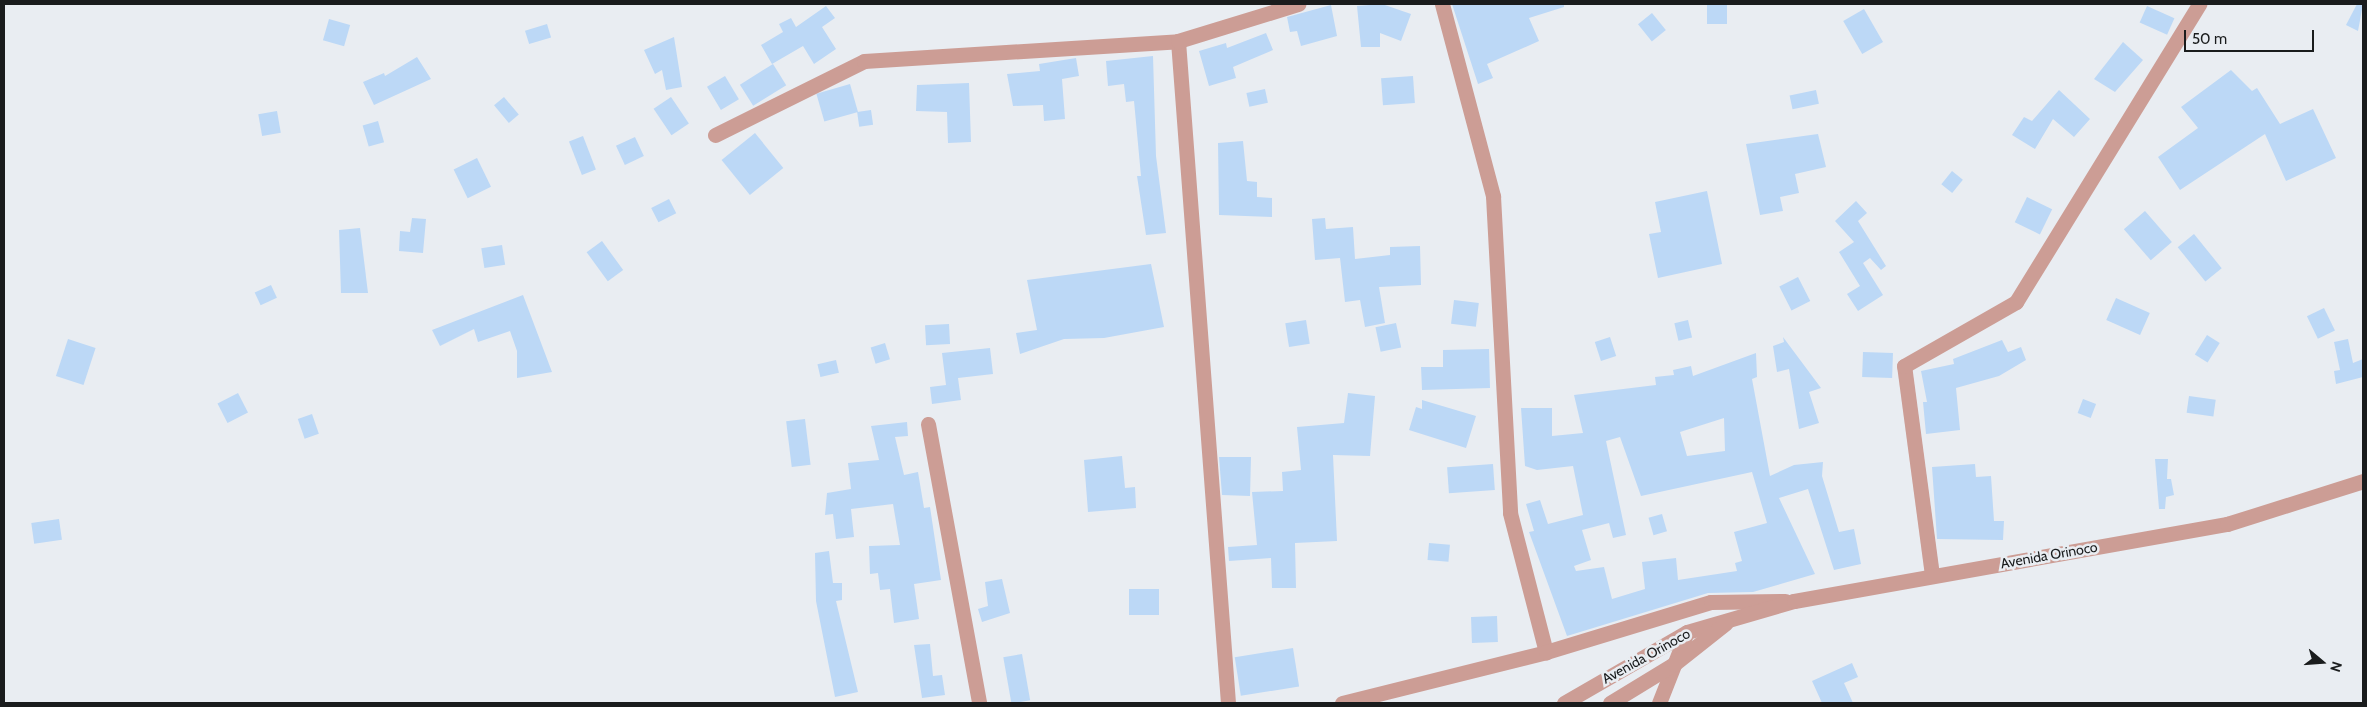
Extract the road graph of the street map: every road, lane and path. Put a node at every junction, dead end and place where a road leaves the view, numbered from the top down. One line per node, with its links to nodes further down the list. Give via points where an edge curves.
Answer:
1 (1298, 4): 4 (street)
2 (1442, 4): 12 (street, via 1493,196 1510,514)
3 (2199, 4): 8 (street, via 2016,302 1904,366)
4 (1178, 41): 5 (street, via 864,61); 15 (street)
5 (715, 135)
6 (928, 424): 14 (street)
7 (2363, 481): 8 (street, Avenida Orinoco, via 2227,524)
8 (1932, 575): 9 (street, Avenida Orinoco)
9 (1794, 601): 10 (street, Avenida Orinoco); 12 (street, via 1711,602)
10 (1732, 618): 11 (street, Avenida Orinoco); 13 (street, Avenida Orinoco)
11 (1686, 632): 13 (street); 17 (street, Avenida Orinoco)
12 (1546, 652): 16 (street)
13 (1674, 664): 18 (street, Avenida Orinoco); 19 (street)
14 (979, 703)
15 (1228, 703)
16 (1342, 703)
17 (1564, 703)
18 (1610, 703)
19 (1659, 703)

